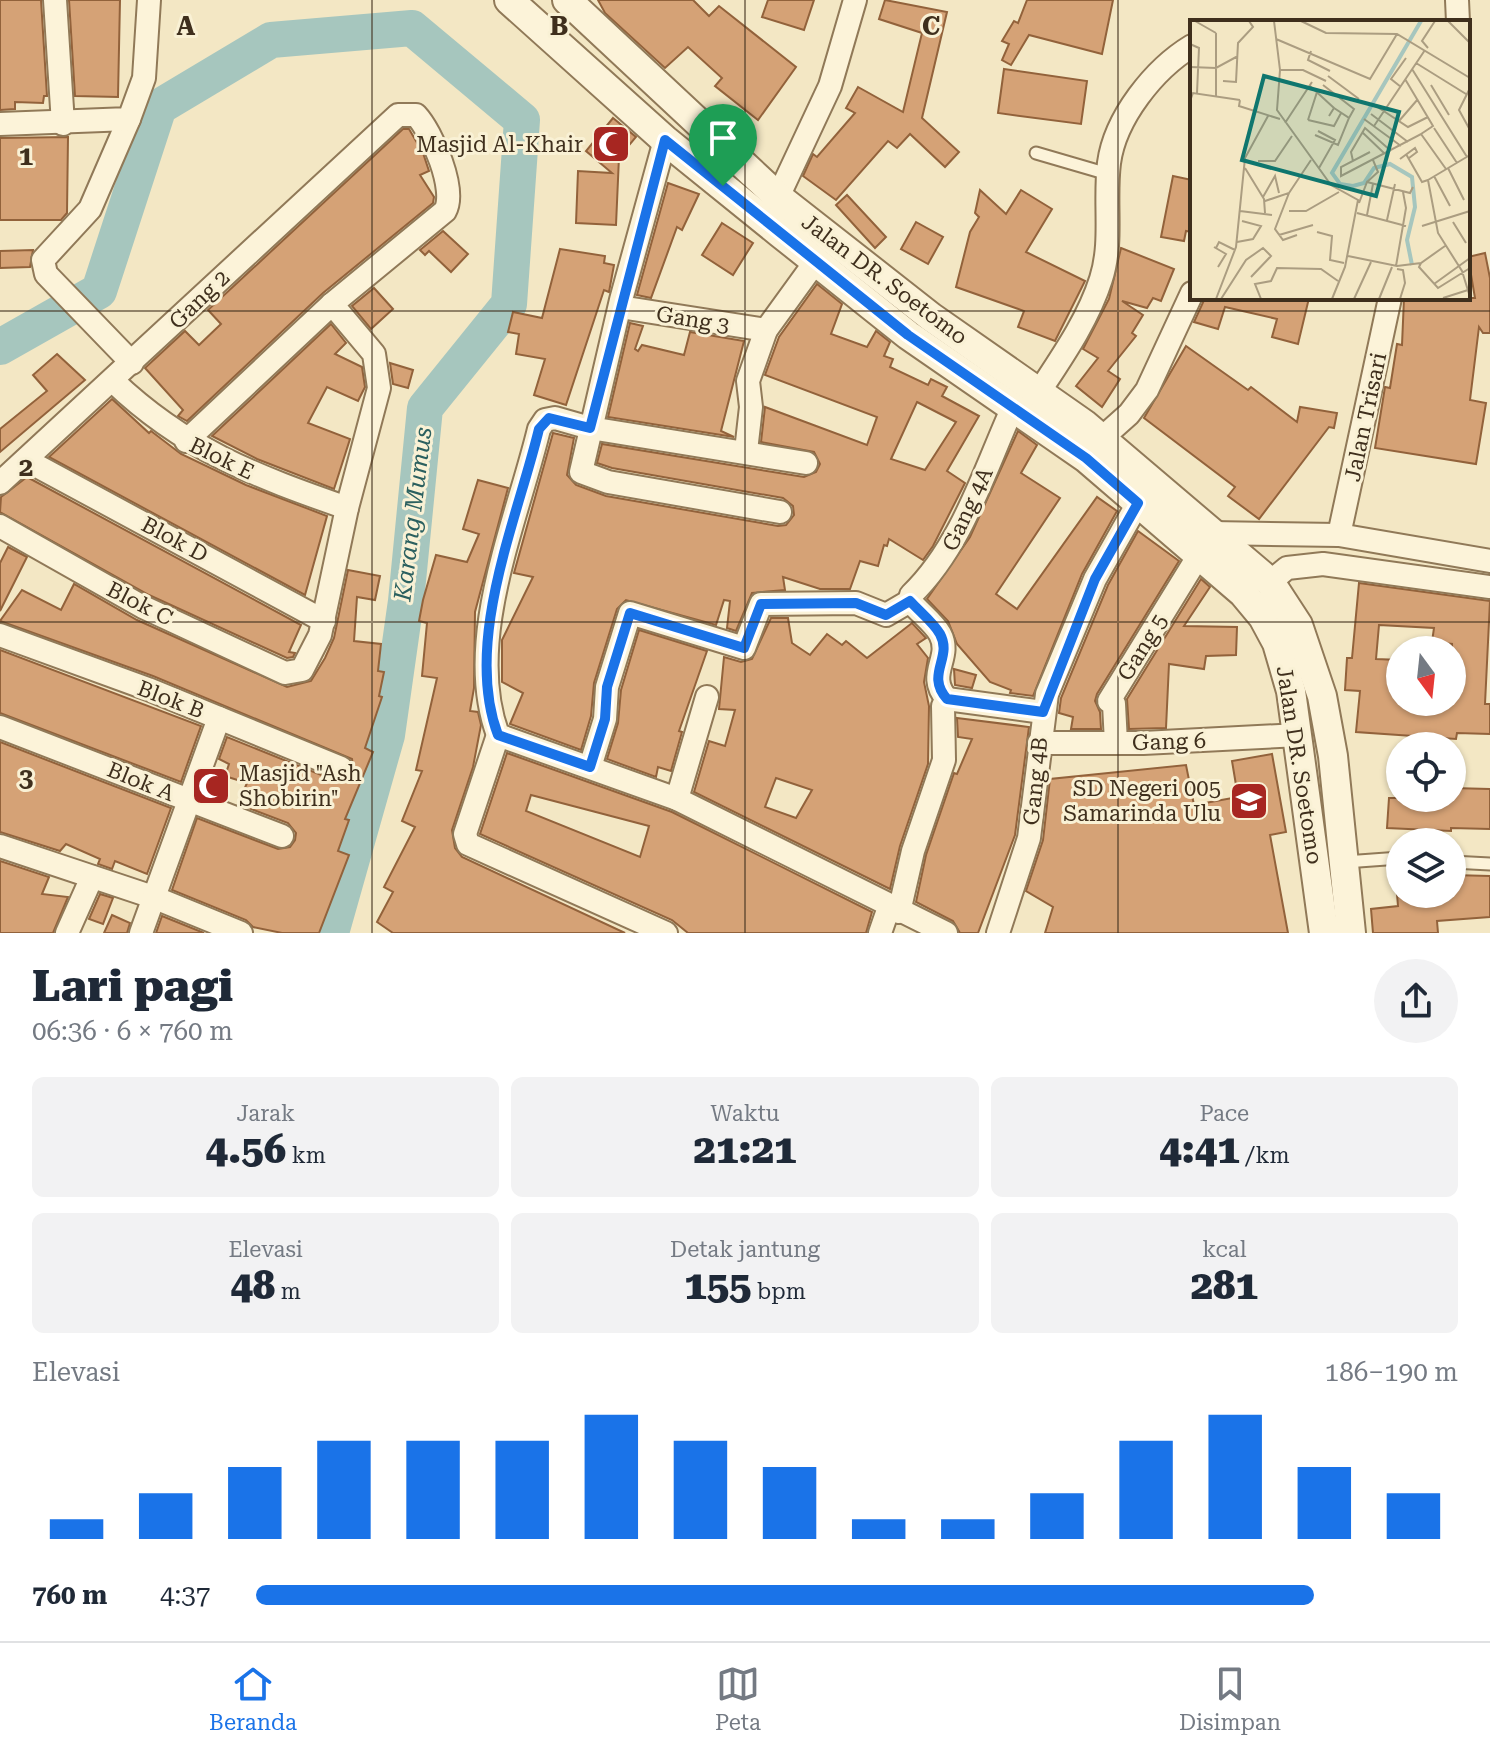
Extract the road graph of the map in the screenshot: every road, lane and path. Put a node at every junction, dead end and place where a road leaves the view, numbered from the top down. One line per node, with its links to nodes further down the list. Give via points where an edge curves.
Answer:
1 (55, 0): 11 (street)
2 (149, 0): 9 (street, via 144,78)
3 (509, 0): 12 (street, Jalan DR. Soetomo)
4 (567, 0): 15 (street, Jalan DR. Soetomo)
5 (855, 0): 15 (street, via 830,86)
6 (1457, 0): 7 (street)
7 (1458, 20)
8 (1190, 47): 14 (street, Gang 4A, via 1167,64 1131,110 1114,143)
9 (129, 119): 11 (street); 22 (street, via 90,209 43,260 46,274)
10 (0, 124): 11 (street)
11 (63, 124)
12 (665, 140): 16 (street, Jalan DR. Soetomo); 20 (street)
13 (1036, 153): 14 (lane)
14 (1108, 174): 24 (street, Gang 4A, via 1101,280 1073,340)
15 (778, 197): 24 (street, Jalan DR. Soetomo)
16 (816, 261): 21 (street); 24 (street, Jalan DR. Soetomo, via 908,335)
17 (1190, 298): 26 (street, via 1142,397)
18 (1390, 300): 36 (street, Jalan Trisari)
19 (332, 304): 22 (street, Gang 2, via 450,202 442,167 420,119 409,113 398,115); 27 (street); 33 (street, via 370,348 379,371 369,434)
20 (620, 307): 21 (street, Gang 3); 25 (street)
21 (766, 330): 28 (street, via 748,381)
22 (125, 356): 23 (street, Gang 2)
23 (113, 381): 27 (street, Blok E); 29 (street, Gang 2)
24 (1027, 395): 26 (street, Jalan DR. Soetomo); 32 (street, Jalan DR. Soetomo, via 1086,458); 41 (street, Gang 4A, via 948,550)
25 (590, 428): 28 (street); 34 (street, via 583,475); 49 (street, via 549,418 539,429 498,580 488,640 488,679)
26 (1101, 439): 37 (street, Jalan DR. Soetomo)
27 (186, 441): 33 (street, Blok E)
28 (746, 451): 30 (street)
29 (26, 460): 31 (street, Gang 2); 42 (street, Blok D)
30 (806, 463)
31 (0, 483)
32 (1138, 503): 37 (street, Jalan DR. Soetomo); 46 (street, Gang 4B, via 1095,579)
33 (347, 508): 42 (street)
34 (780, 512)
35 (0, 526): 42 (street, Blok C, via 143,607 285,673 298,673 306,666)
36 (1339, 535): 37 (street); 38 (street)
37 (1205, 544): 39 (street, Jalan DR. Soetomo); 50 (street, Jalan DR. Soetomo, via 1263,617 1284,660); 52 (street, Gang 5, via 1109,701 1114,704)
38 (1483, 560): 40 (street)
39 (1270, 582): 40 (street, via 1287,568 1323,564); 60 (street, Jalan DR. Soetomo, via 1305,640 1322,696)
40 (1481, 585)
41 (910, 601): 45 (street, via 941,635 944,652 938,681); 53 (street, via 886,615 856,603 761,604 744,648 630,613)
42 (324, 621)
43 (0, 635): 47 (street, Blok B)
44 (707, 697): 56 (street)
45 (947, 699): 46 (street); 65 (street, via 942,768)
46 (1043, 712): 51 (street, Gang 4B)
47 (219, 718): 54 (street, Blok B); 55 (street)
48 (0, 727): 55 (street, Blok A)
49 (498, 735): 53 (street); 70 (street, via 465,834 468,844)
50 (1299, 735): 52 (street, Gang 6); 66 (street, Jalan DR. Soetomo)
51 (1039, 743): 52 (street, Gang 6); 73 (street, Gang 4B, via 1029,838)
52 (1116, 743)
53 (590, 767): 56 (street)
54 (341, 768)
55 (188, 799): 57 (street, Blok A); 64 (street)
56 (677, 799): 65 (street)
57 (282, 836)
58 (0, 846): 63 (street)
59 (1386, 859): 60 (lane)
60 (1345, 862): 66 (street, Jalan DR. Soetomo)
61 (1466, 863): 62 (lane)
62 (1490, 864)
63 (92, 877): 64 (street); 67 (street)
64 (153, 897): 68 (street); 69 (street)
65 (894, 909): 71 (street); 72 (street)
66 (1337, 930)
67 (67, 933)
68 (141, 933)
69 (241, 933)
70 (666, 933)
71 (880, 933)
72 (946, 933)
73 (998, 933)

